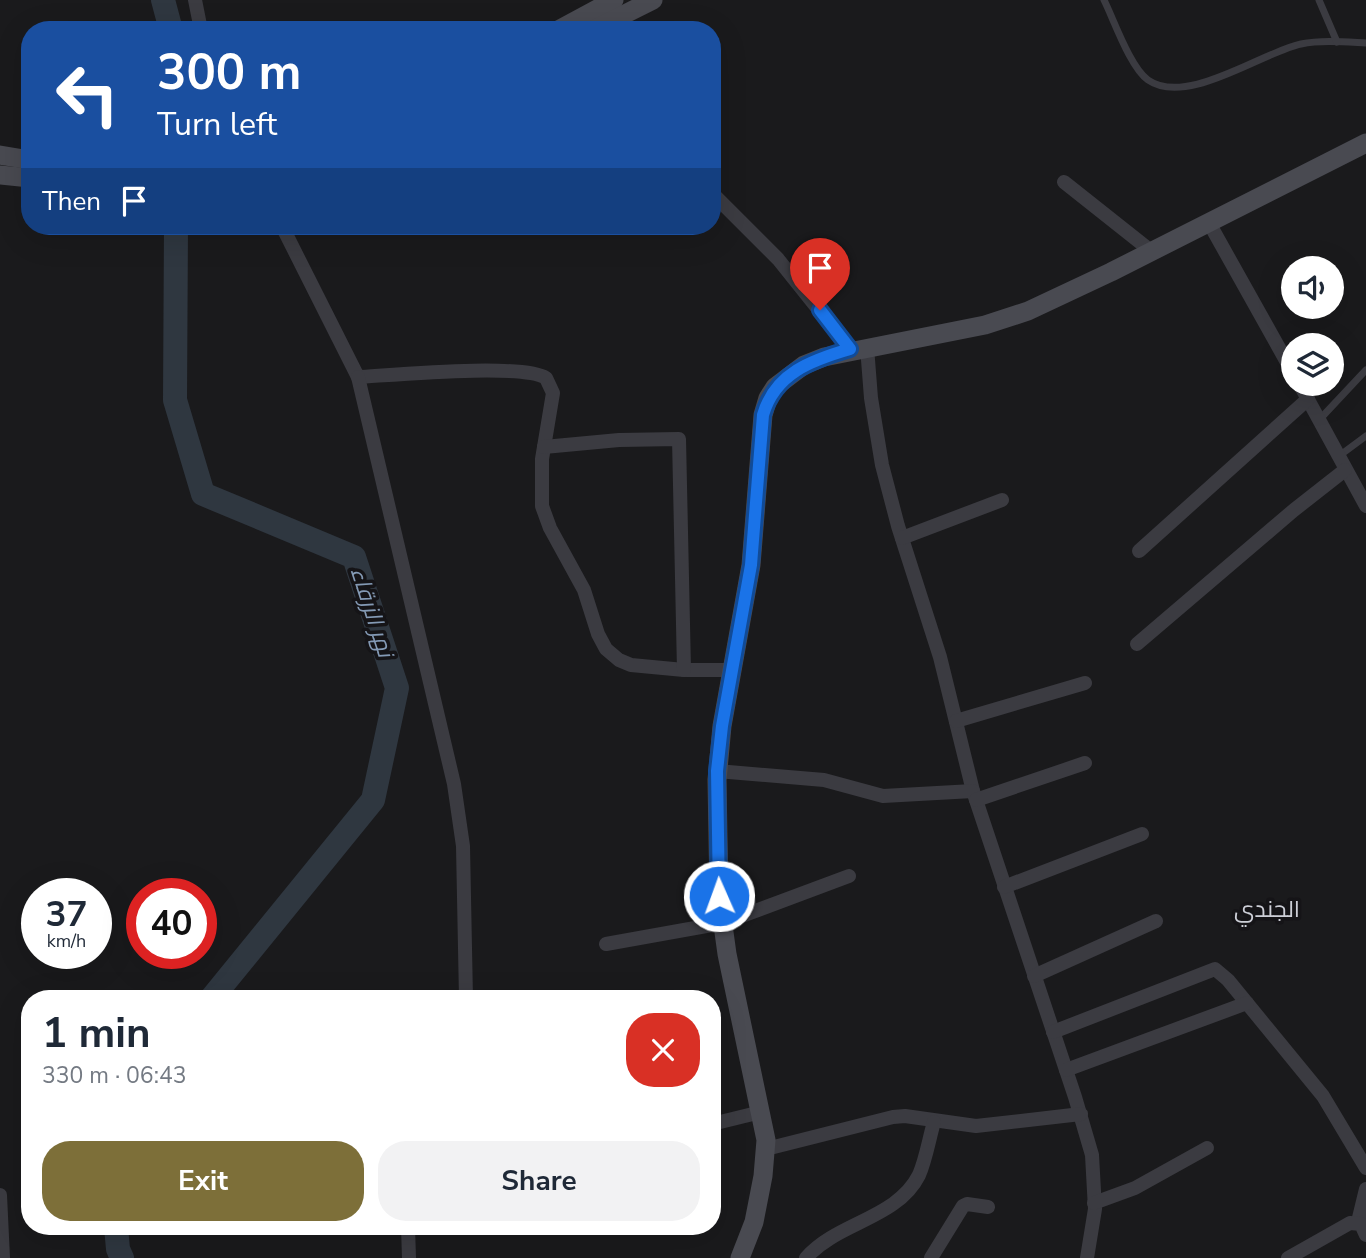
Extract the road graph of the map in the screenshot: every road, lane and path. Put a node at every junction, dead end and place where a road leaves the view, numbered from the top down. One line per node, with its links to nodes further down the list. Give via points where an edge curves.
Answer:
1 (195, 0): 6 (street)
2 (614, 0): 7 (street)
3 (653, 0): 8 (street)
4 (1104, 0): 9 (lane, via 1136,64 1155,83 1193,86 1290,47)
5 (1320, 0): 9 (lane)
6 (199, 21)
7 (575, 21)
8 (611, 21)
9 (1337, 42): 10 (lane)
10 (1366, 43)
11 (1366, 142): 18 (street)
12 (0, 155): 13 (street)
13 (21, 158)
14 (0, 175): 15 (street)
15 (21, 177)
16 (1065, 182): 20 (street)
17 (721, 202): 21 (street)
18 (1208, 221): 20 (street); 22 (street)
19 (287, 235): 24 (street)
20 (1151, 251): 21 (street, via 1051,301 985,325)
21 (859, 348): 34 (street); 38 (street, via 804,365 768,398 761,427 751,565)
22 (1281, 352)
23 (1366, 370): 27 (lane)
24 (358, 377): 29 (street, via 456,372 542,375 553,393); 51 (street, via 454,784 463,846)
25 (1306, 396): 26 (street)
26 (1308, 399): 27 (street); 35 (street)
27 (1319, 420): 30 (street)
28 (1366, 436): 30 (lane)
29 (544, 447): 37 (street, via 545,518 576,572 606,649 632,665); 37 (street, via 648,438 680,440)
30 (1338, 456): 31 (street)
31 (1345, 470): 33 (street); 36 (street)
32 (1002, 500): 34 (street)
33 (1366, 506)
34 (902, 538): 40 (street)
35 (1139, 551)
36 (1137, 644)
37 (684, 670): 38 (street)
38 (732, 670): 42 (street)
39 (1085, 683): 40 (street)
40 (956, 721): 43 (street)
41 (1085, 763): 43 (street)
42 (717, 771): 43 (street, via 824,780 883,796); 48 (street)
43 (974, 795): 46 (street)
44 (1142, 834): 46 (street)
45 (849, 876): 48 (street)
46 (1004, 887): 50 (street)
47 (1156, 921): 50 (street)
48 (723, 923): 49 (street); 55 (street)
49 (606, 944)
50 (1034, 976): 53 (street)
51 (466, 990)
52 (1247, 1003): 53 (street, via 1221,973 1208,970); 54 (street); 61 (street, via 1323,1096)
53 (1053, 1032): 54 (street)
54 (1066, 1070): 56 (street)
55 (761, 1112): 57 (street); 60 (street)
56 (1081, 1114): 58 (street, via 976,1126); 64 (street, via 1092,1155)
57 (721, 1122)
58 (934, 1122): 60 (street, via 893,1117); 72 (street, via 919,1173 903,1197 842,1231)
59 (1208, 1148): 64 (street, via 1135,1188)
60 (766, 1149): 71 (street, via 754,1222)
61 (1366, 1168)
62 (1366, 1189): 66 (street)
63 (0, 1195): 69 (street)
64 (1094, 1203): 74 (street)
65 (988, 1206): 73 (street, via 963,1206)
66 (1358, 1222): 68 (street); 75 (street)
67 (408, 1235): 70 (street)
68 (1366, 1235)
69 (3, 1258)
70 (409, 1258)
71 (740, 1258)
72 (806, 1258)
73 (931, 1258)
74 (1087, 1258)
75 (1287, 1258)

